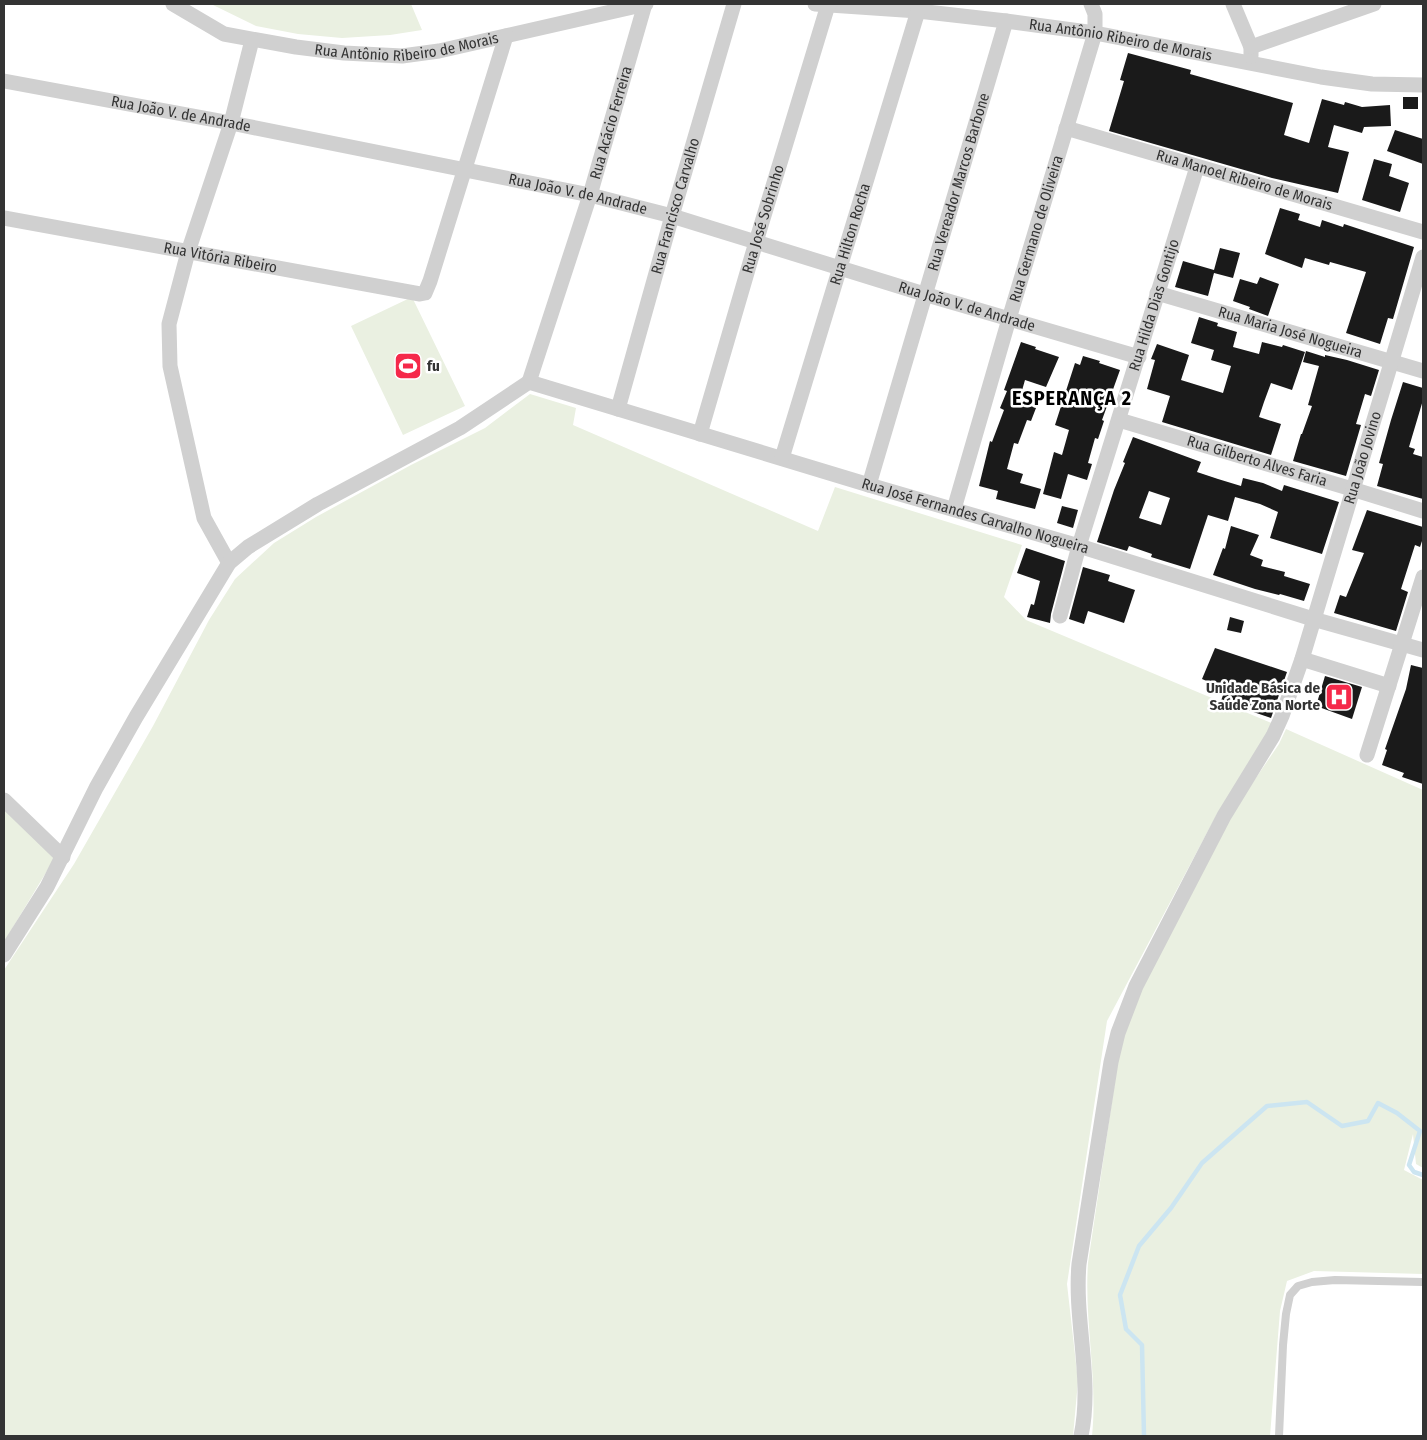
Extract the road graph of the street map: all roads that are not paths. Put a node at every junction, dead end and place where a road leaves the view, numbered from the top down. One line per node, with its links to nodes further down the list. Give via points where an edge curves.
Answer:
1 (173, 4): 12 (street, Rua Antônio Ribeiro de Morais, via 224,34)
2 (646, 4): 11 (street, Rua Antônio Ribeiro de Morais); 21 (street, Rua Acácio Ferreira)
3 (734, 4): 22 (street, Rua Francisco Carvalho)
4 (824, 4): 8 (street, Rua Antônio Ribeiro de Morais); 25 (street, Rua José Sobrinho)
5 (1090, 4): 10 (street, via 1095,14)
6 (1233, 4): 13 (street)
7 (1374, 4): 13 (street)
8 (918, 11): 9 (street, Rua Antônio Ribeiro de Morais); 28 (street, Rua Hilton Rocha)
9 (1006, 21): 10 (street, Rua Antônio Ribeiro de Morais); 30 (street, Rua Vereador Marcos Barbone)
10 (1095, 33): 14 (street, Rua Antônio Ribeiro de Morais); 18 (street, Rua Germano de Oliveira)
11 (506, 36): 12 (street, Rua Antônio Ribeiro de Morais, via 402,56 344,53); 20 (street)
12 (252, 40): 17 (street)
13 (1251, 47): 14 (street)
14 (1250, 64): 16 (street, Rua Antônio Ribeiro de Morais, via 1355,82)
15 (4, 82): 17 (street, Rua João V. de Andrade)
16 (1423, 86)
17 (231, 124): 20 (street, Rua João V. de Andrade); 26 (street)
18 (1066, 128): 19 (street, Rua Manoel Ribeiro de Morais); 31 (street, Rua Germano de Oliveira)
19 (1197, 167): 24 (street, Rua Manoel Ribeiro de Morais); 29 (street, Rua Hilda Dias Gontijo)
20 (464, 170): 21 (street, Rua João V. de Andrade); 26 (street, Rua Vitória Ribeiro, via 425,293)
21 (590, 195): 22 (street, Rua João V. de Andrade); 35 (street, Rua Acácio Ferreira)
22 (672, 216): 25 (street, Rua João V. de Andrade); 36 (street, Rua Francisco Carvalho)
23 (4, 218): 26 (street, Rua Vitória Ribeiro)
24 (1423, 232)
25 (756, 242): 28 (street, Rua João V. de Andrade); 38 (street, Rua José Sobrinho)
26 (188, 252): 45 (street, via 169,324 170,366 204,518)
27 (1423, 257): 33 (street, Rua João Jovino)
28 (840, 268): 30 (street, Rua João V. de Andrade); 39 (street, Rua Hilton Rocha)
29 (1157, 293): 32 (street, Rua Hilda Dias Gontijo); 33 (street, Rua Maria José Nogueira)
30 (924, 294): 31 (street, Rua João V. de Andrade); 40 (street, Rua Vereador Marcos Barbone)
31 (1009, 319): 32 (street, Rua João V. de Andrade); 42 (street, Rua Germano de Oliveira)
32 (1138, 357): 37 (street, Rua Hilda Dias Gontijo)
33 (1391, 362): 34 (street, Rua Maria José Nogueira); 41 (street, Rua João Jovino)
34 (1423, 371)
35 (529, 382): 36 (street, Rua José Fernandes Carvalho Nogueira); 45 (street, via 460,428 302,514 248,547)
36 (618, 409): 38 (street, Rua José Fernandes Carvalho Nogueira)
37 (1119, 420): 41 (street, Rua Gilberto Alves Faria); 44 (street, Rua Hilda Dias Gontijo)
38 (700, 434): 39 (street, Rua José Fernandes Carvalho Nogueira)
39 (782, 458): 40 (street, Rua José Fernandes Carvalho Nogueira)
40 (869, 485): 42 (street, Rua José Fernandes Carvalho Nogueira)
41 (1352, 488): 43 (street, Rua Gilberto Alves Faria); 48 (street, Rua João Jovino)
42 (954, 510): 44 (street, Rua José Fernandes Carvalho Nogueira)
43 (1423, 511)
44 (1079, 546): 47 (street, Rua Hilda Dias Gontijo); 48 (street, Rua José Fernandes Carvalho Nogueira)
45 (229, 563): 55 (street, via 127,732)
46 (1423, 577): 49 (street)
47 (1060, 616)
48 (1313, 619): 49 (street, Rua José Fernandes Carvalho Nogueira); 51 (street, Rua João Jovino)
49 (1404, 644): 50 (street, Rua José Fernandes Carvalho Nogueira); 52 (street)
50 (1423, 650)
51 (1302, 658): 52 (street); 58 (street, Rua João Jovino, via 1273,736 1224,816 1136,986 1118,1033 1079,1264 1077,1286 1084,1382)
52 (1390, 686): 53 (street)
53 (1367, 755)
54 (4, 800): 55 (street)
55 (63, 857): 56 (street)
56 (4, 955)
57 (1423, 1282): 59 (lane, via 1335,1280 1298,1286 1290,1296 1286,1322)
58 (1081, 1436)
59 (1279, 1436)

